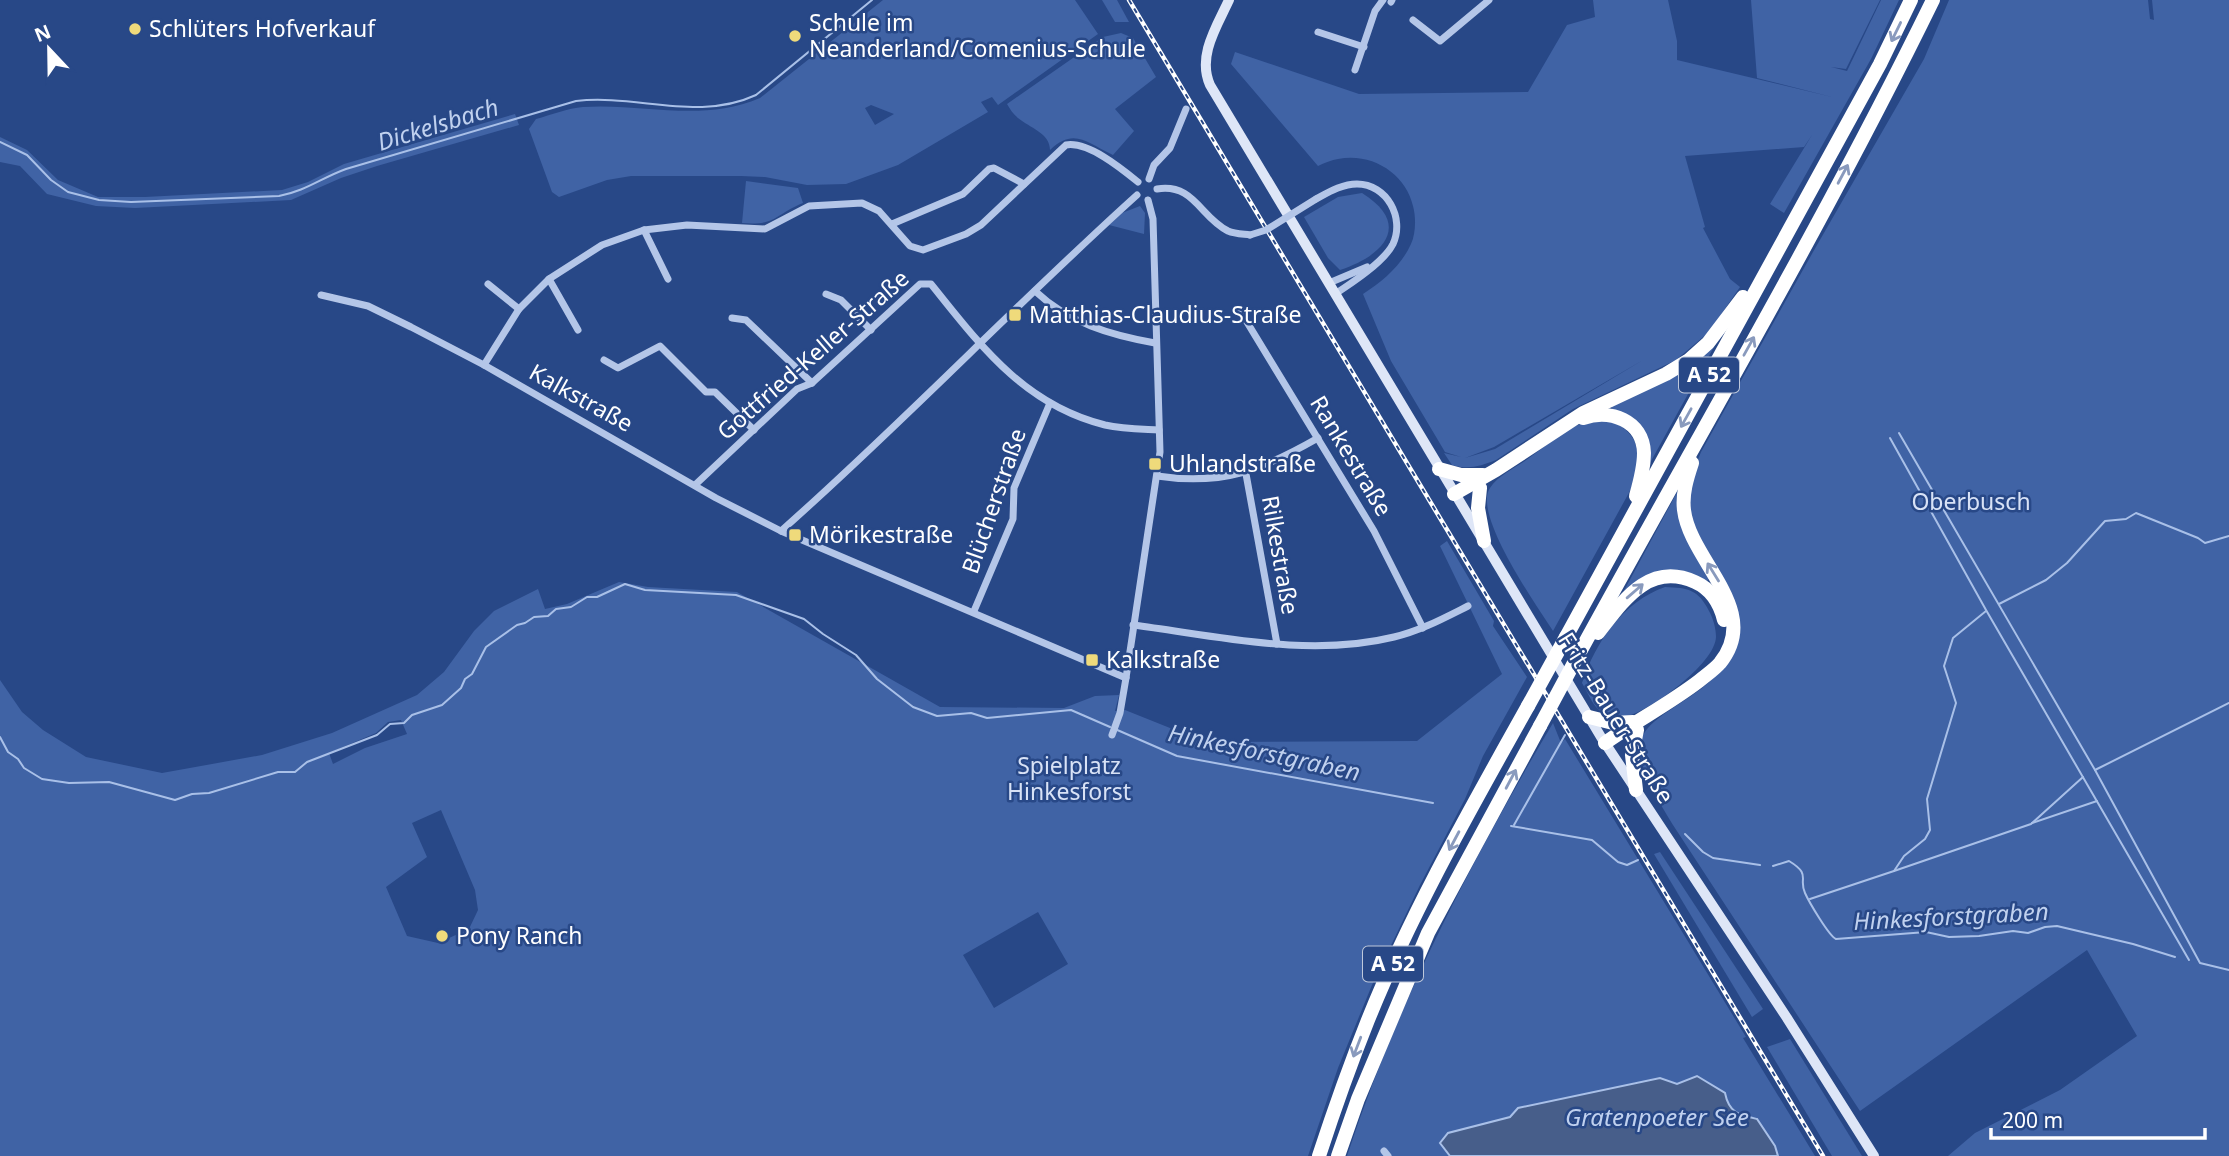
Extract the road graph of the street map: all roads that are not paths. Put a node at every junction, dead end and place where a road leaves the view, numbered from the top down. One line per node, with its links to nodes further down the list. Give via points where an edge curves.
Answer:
1 (1229, 0): 23 (main road, Fritz-Bauer-Straße, via 1209,44 1205,74)
2 (1489, 0): 6 (street, via 1440,41)
3 (1911, 0): 19 (highway, A 52, one-way to 19)
4 (1933, 0): 41 (highway, A 52, one-way to 4)
5 (1390, 1): 8 (street, via 1375,11)
6 (1413, 20)
7 (1318, 32): 8 (street)
8 (1364, 47): 9 (street)
9 (1355, 70)
10 (1186, 109): 11 (street, via 1170,148 1154,165)
11 (1149, 179): 12 (street); 14 (street)
12 (1138, 183): 13 (street, via 1112,162 1071,144 1061,147); 15 (street)
13 (1024, 184): 17 (street, via 989,169 962,194); 17 (street, via 981,225 932,248 910,246)
14 (1157, 189): 16 (street); 20 (street, bridge, via 1190,196 1227,230 1250,235 1333,190 1370,186 1387,198 1398,221 1387,254)
15 (1137, 195): 16 (street); 25 (street)
16 (1148, 200): 34 (street, via 1153,219)
17 (892, 224): 18 (street, via 862,203 809,206 765,229 687,225)
18 (645, 230): 21 (street, via 602,245); 22 (street)
19 (1790, 230): 40 (highway, via 1727,321 1689,360); 51 (highway, A 52, one-way to 51)
20 (1374, 264): 23 (street); 26 (street)
21 (549, 279): 29 (street); 32 (street)
22 (668, 279)
23 (1329, 283): 26 (main road, Fritz-Bauer-Straße)
24 (488, 284): 29 (street)
25 (1035, 291): 34 (street, via 1051,306 1086,325); 35 (street)
26 (1335, 294): 45 (main road, Fritz-Bauer-Straße)
27 (321, 295): 37 (street, Kalkstraße, via 368,306)
28 (826, 295): 33 (street, via 842,300)
29 (519, 309): 37 (street)
30 (1239, 309): 44 (street, Rankestraße)
31 (732, 318): 38 (street, via 746,320)
32 (578, 330)
33 (871, 330): 35 (street, Gottfried-Keller-Straße, via 920,284 927,283); 38 (street, Gottfried-Keller-Straße)
34 (1155, 343): 43 (street)
35 (981, 345): 39 (street, via 1012,377); 52 (street)
36 (604, 360): 42 (street, via 618,368 660,346 706,392 715,391)
37 (484, 365): 49 (street, Kalkstraße)
38 (811, 383): 42 (street, Gottfried-Keller-Straße, via 797,389)
39 (1050, 403): 43 (street, via 1105,425); 55 (street, Blücherstraße, via 1014,488 1013,519)
40 (1569, 423): 48 (highway); 51 (highway, via 1612,414 1633,427 1644,450)
41 (1705, 427): 59 (highway, A 52); 60 (highway, one-way to 41, via 1728,650 1732,632 1727,599 1684,512 1687,477)
42 (754, 430): 49 (street, Gottfried-Keller-Straße)
43 (1159, 430): 47 (street)
44 (1318, 438): 46 (street); 57 (street, Rankestraße, via 1374,531)
45 (1440, 469): 48 (highway); 50 (main road, Fritz-Bauer-Straße)
46 (1246, 474): 47 (street, via 1197,479); 58 (street, Rilkestraße)
47 (1157, 476): 56 (street)
48 (1487, 478): 50 (highway); 53 (highway, via 1478,508)
49 (695, 485): 52 (street, Kalkstraße)
50 (1457, 497): 53 (main road, Fritz-Bauer-Straße)
51 (1629, 520): 67 (highway, A 52, one-way to 67, bridge, via 1411,925 1369,1018)
52 (781, 531): 55 (street, Kalkstraße)
53 (1484, 541): 62 (main road, Fritz-Bauer-Straße)
54 (1468, 607): 57 (street)
55 (974, 611): 61 (street, Kalkstraße)
56 (1133, 625): 58 (street); 61 (street)
57 (1423, 628): 58 (street, via 1351,644)
58 (1277, 644)
59 (1575, 662): 60 (highway, one-way to 60, via 1631,593 1645,582 1669,575 1700,584 1720,606 1725,632); 68 (highway, A 52, one-way to 59, bridge, via 1428,933)
60 (1705, 676): 63 (highway)
61 (1126, 678): 64 (street)
62 (1590, 717): 63 (highway); 65 (main road, Fritz-Bauer-Straße)
63 (1640, 723): 65 (highway); 66 (highway, via 1632,755)
64 (1112, 735)
65 (1607, 746): 66 (main road, Fritz-Bauer-Straße)
66 (1636, 790): 69 (main road, Fritz-Bauer-Straße)
67 (1319, 1156)
68 (1338, 1156)
69 (1874, 1156)

